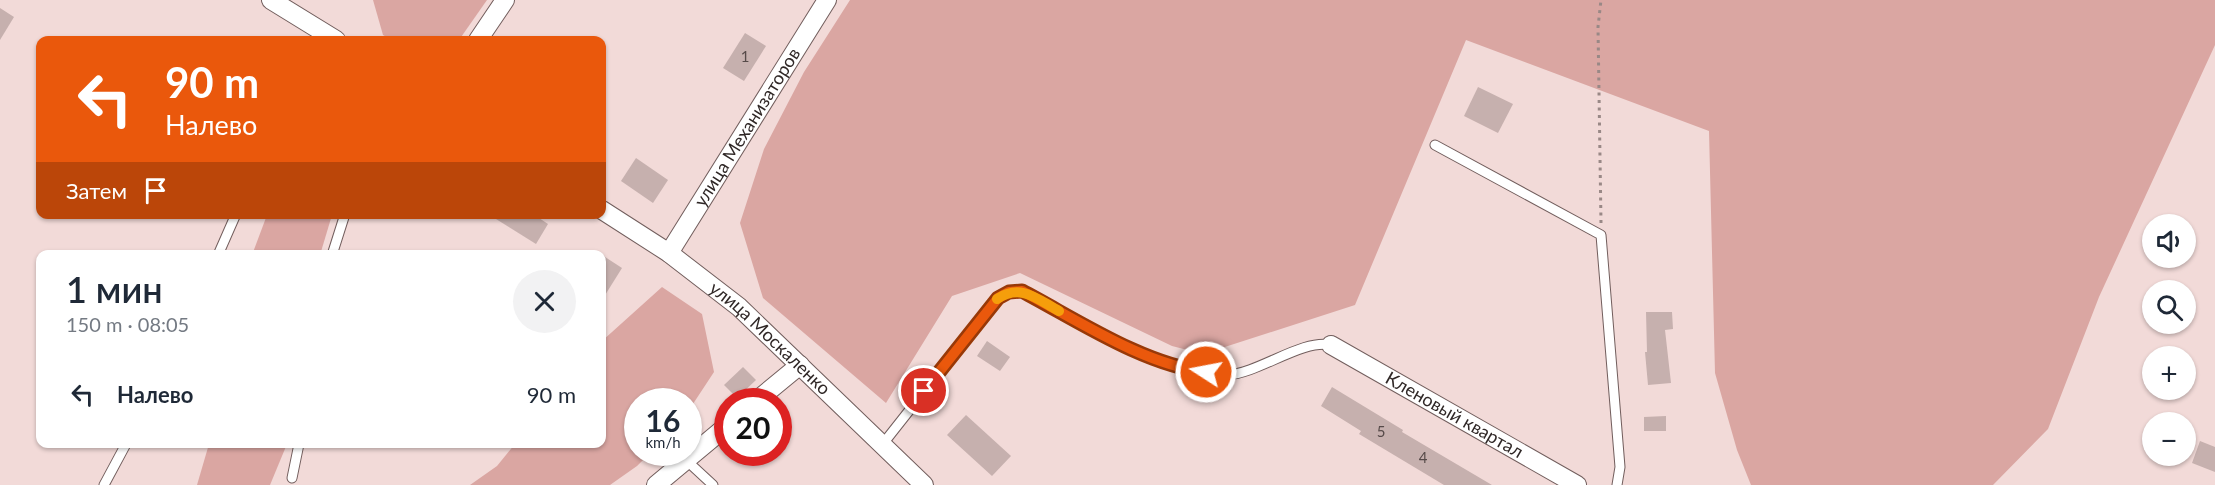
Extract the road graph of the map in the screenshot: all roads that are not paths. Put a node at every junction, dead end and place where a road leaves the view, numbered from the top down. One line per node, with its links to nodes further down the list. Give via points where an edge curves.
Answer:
1 (271, 0): 4 (street)
2 (505, 0): 5 (street)
3 (827, 0): 12 (street, улица Механизаторов)
4 (314, 34)
5 (481, 36)
6 (1435, 145): 29 (lane, via 1601,235 1620,467)
7 (606, 213): 12 (street, улица Москаленко)
8 (234, 219): 10 (lane)
9 (343, 219): 11 (lane)
10 (220, 250)
11 (334, 250)
12 (669, 253): 14 (street, улица Москаленко, via 739,307)
13 (1331, 345): 17 (lane, via 1308,346 1228,375 1184,370 1137,351 1022,291 1009,292 998,298); 28 (street, Кленовый квартал)
14 (800, 365): 15 (street); 17 (street, улица Москаленко)
15 (772, 388)
16 (714, 437): 18 (street)
17 (882, 445): 27 (street, улица Москаленко)
18 (702, 447)
19 (124, 448): 24 (lane)
20 (298, 448): 23 (lane)
21 (679, 466): 25 (street)
22 (692, 466): 26 (lane)
23 (292, 478)
24 (104, 485)
25 (656, 485)
26 (713, 485)
27 (924, 485)
28 (1577, 485)
29 (1617, 485)

